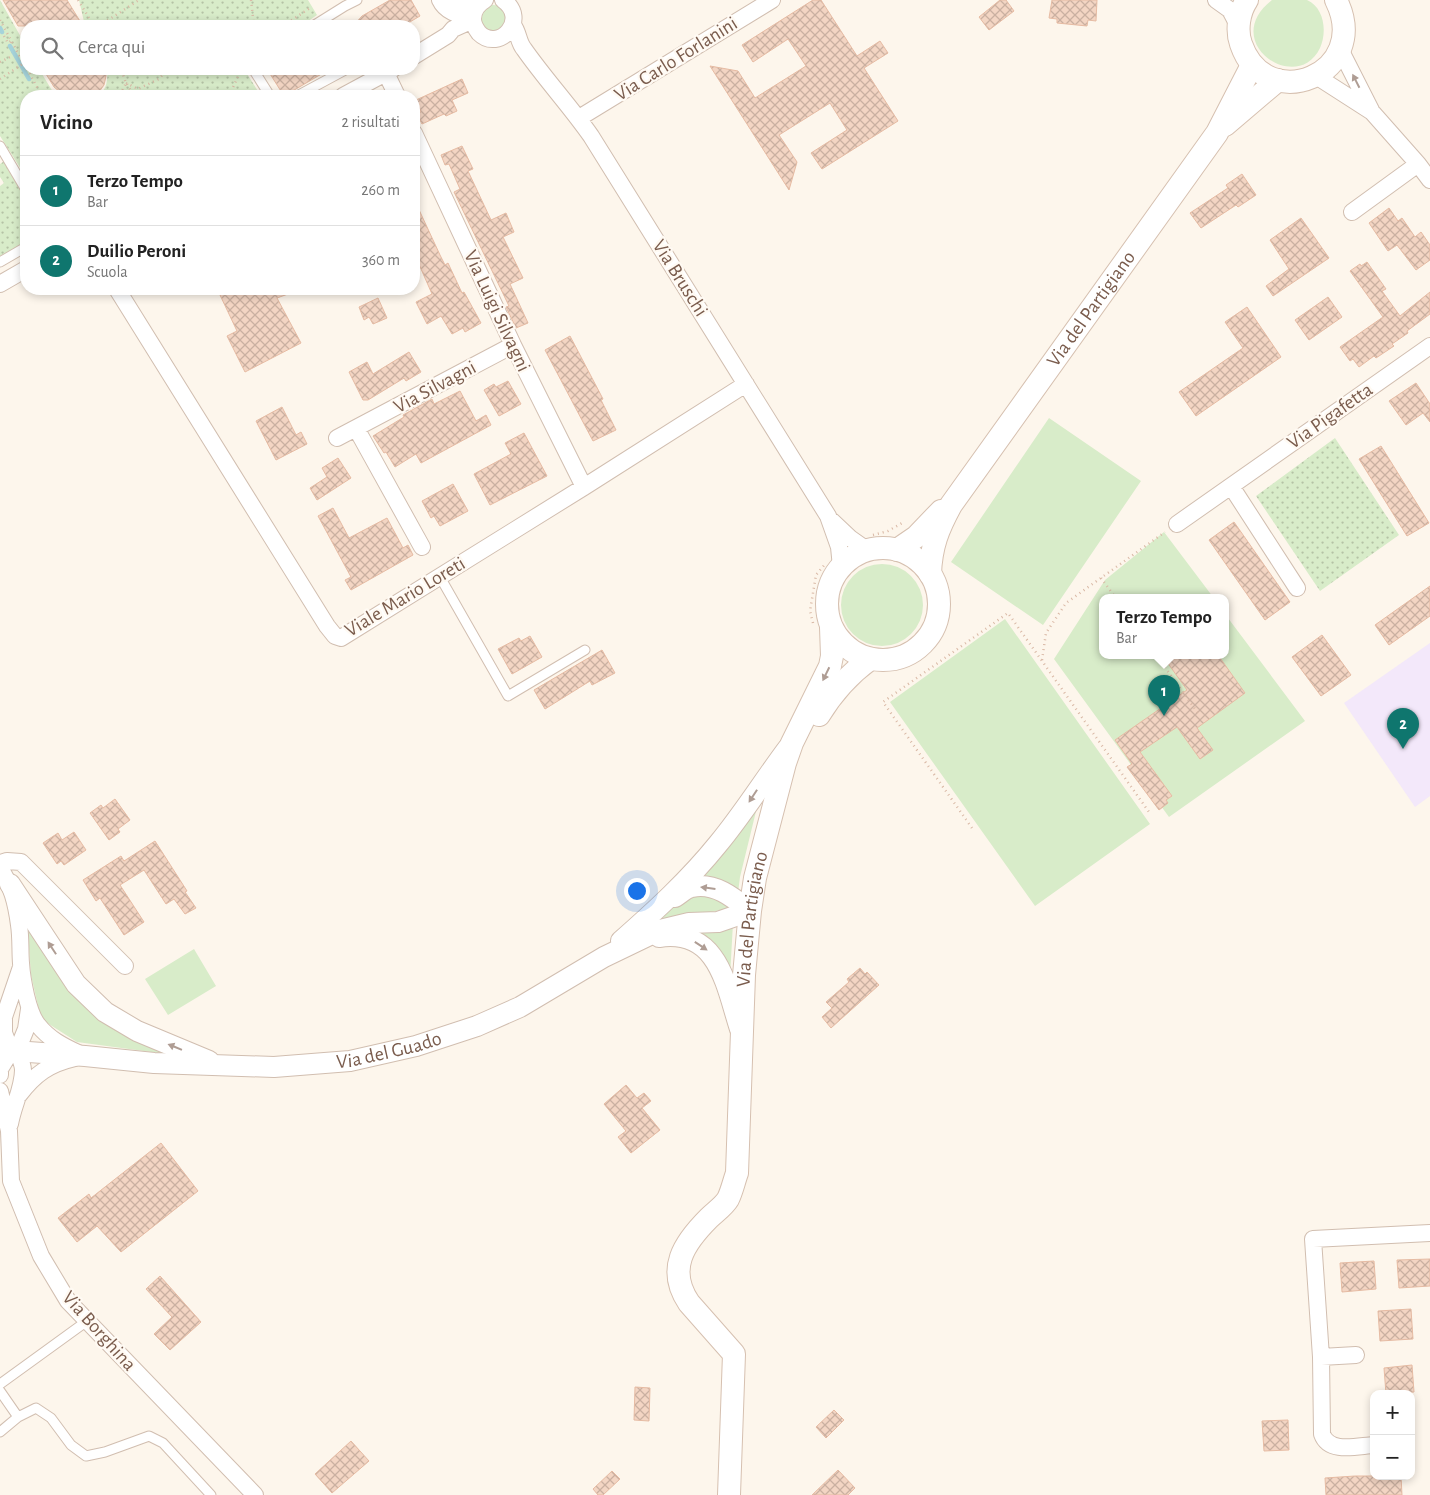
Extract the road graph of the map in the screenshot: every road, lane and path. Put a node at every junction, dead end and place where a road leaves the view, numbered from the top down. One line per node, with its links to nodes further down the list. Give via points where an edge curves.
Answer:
1 (78, 0): 15 (path)
2 (139, 0): 16 (path)
3 (251, 0): 17 (path)
4 (357, 0): 19 (lane)
5 (440, 0): 13 (street, via 443,7 454,14)
6 (451, 0): 13 (street)
7 (772, 0): 55 (street, Via Carlo Forlanini)
8 (1216, 0): 21 (street, via 1230,10)
9 (1247, 0): 21 (main road)
10 (1336, 0): 27 (main road, via 1344,24)
11 (507, 1): 20 (street, Via Bruschi, via 513,13)
12 (310, 8): 18 (path)
13 (477, 11): 22 (street); 24 (street, via 478,31)
14 (0, 20): 25 (path)
15 (90, 20)
16 (108, 20)
17 (253, 20)
18 (292, 20)
19 (322, 20)
20 (513, 25): 24 (street, via 507,33); 26 (street, Via Bruschi)
21 (1238, 27): 32 (main road, via 1242,47)
22 (448, 35): 24 (street); 28 (street)
23 (4, 36): 25 (path, via 8,43)
24 (490, 37): 26 (street)
25 (12, 41): 29 (path)
26 (522, 47): 55 (street, Via Bruschi)
27 (1340, 49): 42 (main road, via 1330,65); 54 (street, one-way to 27)
28 (420, 52)
29 (20, 56)
30 (10, 57): 31 (path)
31 (0, 62)
32 (1252, 65): 44 (main road); 56 (main road, Via del Partigiano)
33 (20, 66): 43 (path)
34 (30, 75): 46 (path)
35 (123, 75): 45 (path)
36 (163, 75): 45 (path, via 138,89)
37 (239, 75): 49 (path)
38 (257, 75): 50 (lane)
39 (336, 75): 51 (lane)
40 (382, 75): 52 (street)
41 (390, 75): 53 (street)
42 (1316, 76): 44 (main road, via 1291,82); 54 (street)
43 (0, 79)
44 (1278, 80): 56 (main road, Via del Partigiano)
45 (126, 83): 47 (path); 48 (path)
46 (39, 90)
47 (122, 90)
48 (130, 90)
49 (233, 90)
50 (266, 90)
51 (308, 90)
52 (354, 90)
53 (395, 90)
54 (1372, 112): 59 (street)
55 (579, 118): 70 (street, Via Bruschi)
56 (1217, 133): 73 (main road, Via del Partigiano)
57 (0, 146): 60 (lane)
58 (420, 146): 68 (street, Via Luigi Silvagni)
59 (1418, 164): 61 (street); 62 (street)
60 (20, 180)
61 (1430, 180)
62 (1352, 212)
63 (20, 250): 64 (lane)
64 (0, 262)
65 (20, 272): 66 (street)
66 (0, 284)
67 (120, 295): 82 (street, Viale Mario Loreti, via 334,636 345,636)
68 (513, 345): 71 (street, Via Silvagni); 75 (street, Via Luigi Silvagni)
69 (1430, 346): 74 (street, Via Pigafetta)
70 (746, 384): 75 (street, Viale Mario Loreti); 80 (street, Via Bruschi)
71 (356, 428): 72 (street, Via Silvagni); 78 (street)
72 (337, 438)
73 (964, 484): 79 (main road, Via del Partigiano, via 916,537); 81 (main road, Via del Partigiano, via 934,540)
74 (1231, 486): 77 (street, Via Pigafetta); 84 (street)
75 (584, 487): 82 (street, Viale Mario Loreti)
76 (902, 522): 80 (path, via 888,531 867,537)
77 (1177, 524): 83 (path)
78 (422, 548)
79 (897, 550): 80 (main road); 81 (main road, via 921,563)
80 (849, 551): 86 (main road, via 832,580); 86 (path, via 816,575 810,611)
81 (930, 574): 88 (main road, via 937,589 939,606 929,637 903,657 886,661)
82 (440, 577): 87 (lane, via 508,696)
83 (1102, 578): 85 (path); 90 (path, via 1066,603 1046,632)
84 (1297, 588)
85 (1113, 594)
86 (823, 628): 88 (main road, via 854,653); 92 (main road, Via del Partigiano, one-way to 92, via 833,650 830,666)
87 (585, 650)
88 (870, 659): 93 (main road, Via del Partigiano, via 832,693 800,747)
89 (1159, 659): 91 (path)
90 (1042, 661): 94 (path); 95 (path, via 1008,613 883,702)
91 (1198, 713)
92 (792, 743): 93 (main road, Via del Partigiano); 98 (street, one-way to 98, via 719,844)
93 (774, 805): 99 (main road, Via del Partigiano)
94 (1149, 812)
95 (972, 828)
96 (0, 863): 103 (street, via 7,860 21,862)
97 (5, 876): 102 (street, via 19,927); 109 (street, one-way to 97, via 137,1031 105,1012 76,984)
98 (660, 906): 99 (street, one-way to 98, via 732,896 713,887 691,887); 101 (street)
99 (750, 911): 100 (street, Via del Guado, via 718,922 689,922); 106 (main road, Via del Partigiano)
100 (637, 941): 101 (street, Via del Guado); 106 (street, one-way to 106, via 682,938 698,943 711,953 721,971)
101 (604, 957): 109 (street, Via del Guado, via 520,1007 477,1026 416,1046 350,1060 274,1067)
102 (21, 966): 104 (street, Via Borghina); 105 (street)
103 (125, 966)
104 (4, 1007): 107 (street, Via Borghina, via 4,1033)
105 (29, 1007): 107 (street, via 26,1029); 108 (street, via 36,1024 49,1038)
106 (742, 1035): 125 (main road, Via del Partigiano, via 737,1173 728,1199 693,1234 679,1262 682,1293 734,1354)
107 (9, 1050): 108 (street, Via del Guado); 110 (street); 112 (street, Via Borghina, via 23,1069)
108 (85, 1056): 109 (street, Via del Guado); 112 (street, via 45,1068)
109 (220, 1065)
110 (0, 1075)
111 (0, 1091): 113 (street, Via Borghina)
112 (18, 1095): 113 (street, Via Borghina)
113 (8, 1131): 115 (street, Via Borghina, via 12,1181 40,1256 68,1301)
114 (1430, 1233): 117 (street, via 1313,1239)
115 (87, 1321): 118 (lane); 124 (street, Via Borghina)
116 (1356, 1355): 117 (street)
117 (1321, 1357): 122 (street, via 1324,1440 1330,1446 1338,1447)
118 (0, 1384)
119 (0, 1392): 120 (lane)
120 (18, 1417): 121 (lane); 123 (lane, via 36,1408 51,1418 71,1445 86,1456 148,1436 163,1443)
121 (0, 1432)
122 (1370, 1445)
123 (211, 1495)
124 (255, 1495)
125 (729, 1495)

